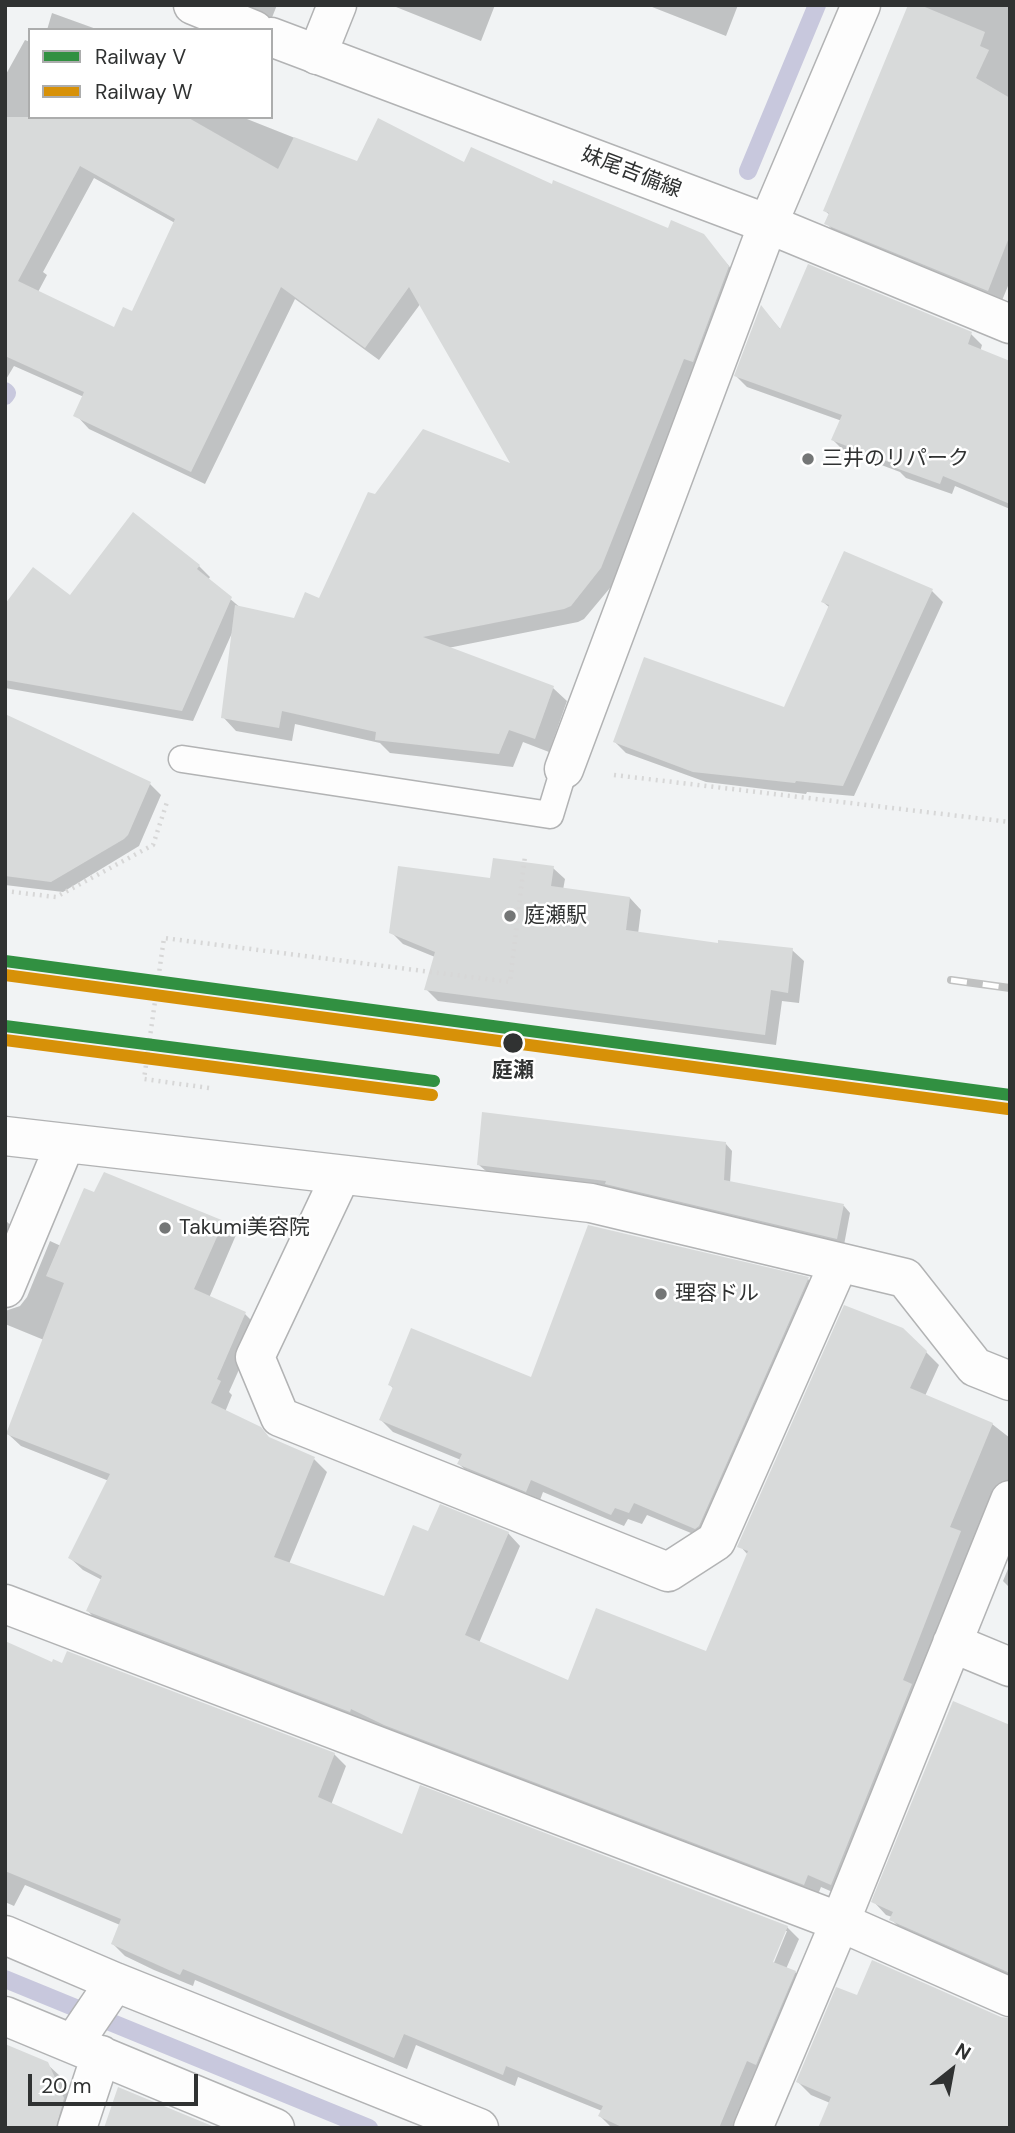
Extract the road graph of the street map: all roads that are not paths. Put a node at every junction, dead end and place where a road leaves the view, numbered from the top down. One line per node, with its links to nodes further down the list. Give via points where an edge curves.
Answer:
1 (193, 5): 4 (street)
2 (337, 5): 6 (street)
3 (861, 5): 7 (street)
4 (249, 28)
5 (273, 38): 6 (street, 妹尾吉備線)
6 (317, 55): 7 (street, 妹尾吉備線)
7 (768, 224): 8 (street, 妹尾吉備線); 10 (street)
8 (1010, 324)
9 (182, 759): 10 (lane, via 550,816)
10 (564, 769)
11 (5, 1136): 12 (street)
12 (65, 1144): 13 (street); 15 (street)
13 (341, 1175): 14 (street, via 591,1203); 14 (street, via 256,1357 280,1417 668,1572 716,1541)
14 (839, 1263): 16 (street, via 905,1278 975,1367)
15 (5, 1289)
16 (1010, 1381)
17 (1010, 1500): 19 (street)
18 (5, 1604): 21 (street)
19 (953, 1643): 20 (street); 21 (street)
20 (1010, 1667)
21 (840, 1922): 23 (street); 29 (street)
22 (5, 1935): 25 (street)
23 (1010, 1997)
24 (5, 2016): 25 (street)
25 (94, 2023): 26 (street); 27 (street); 28 (street)
26 (77, 2128)
27 (275, 2128)
28 (479, 2128)
29 (753, 2128)

